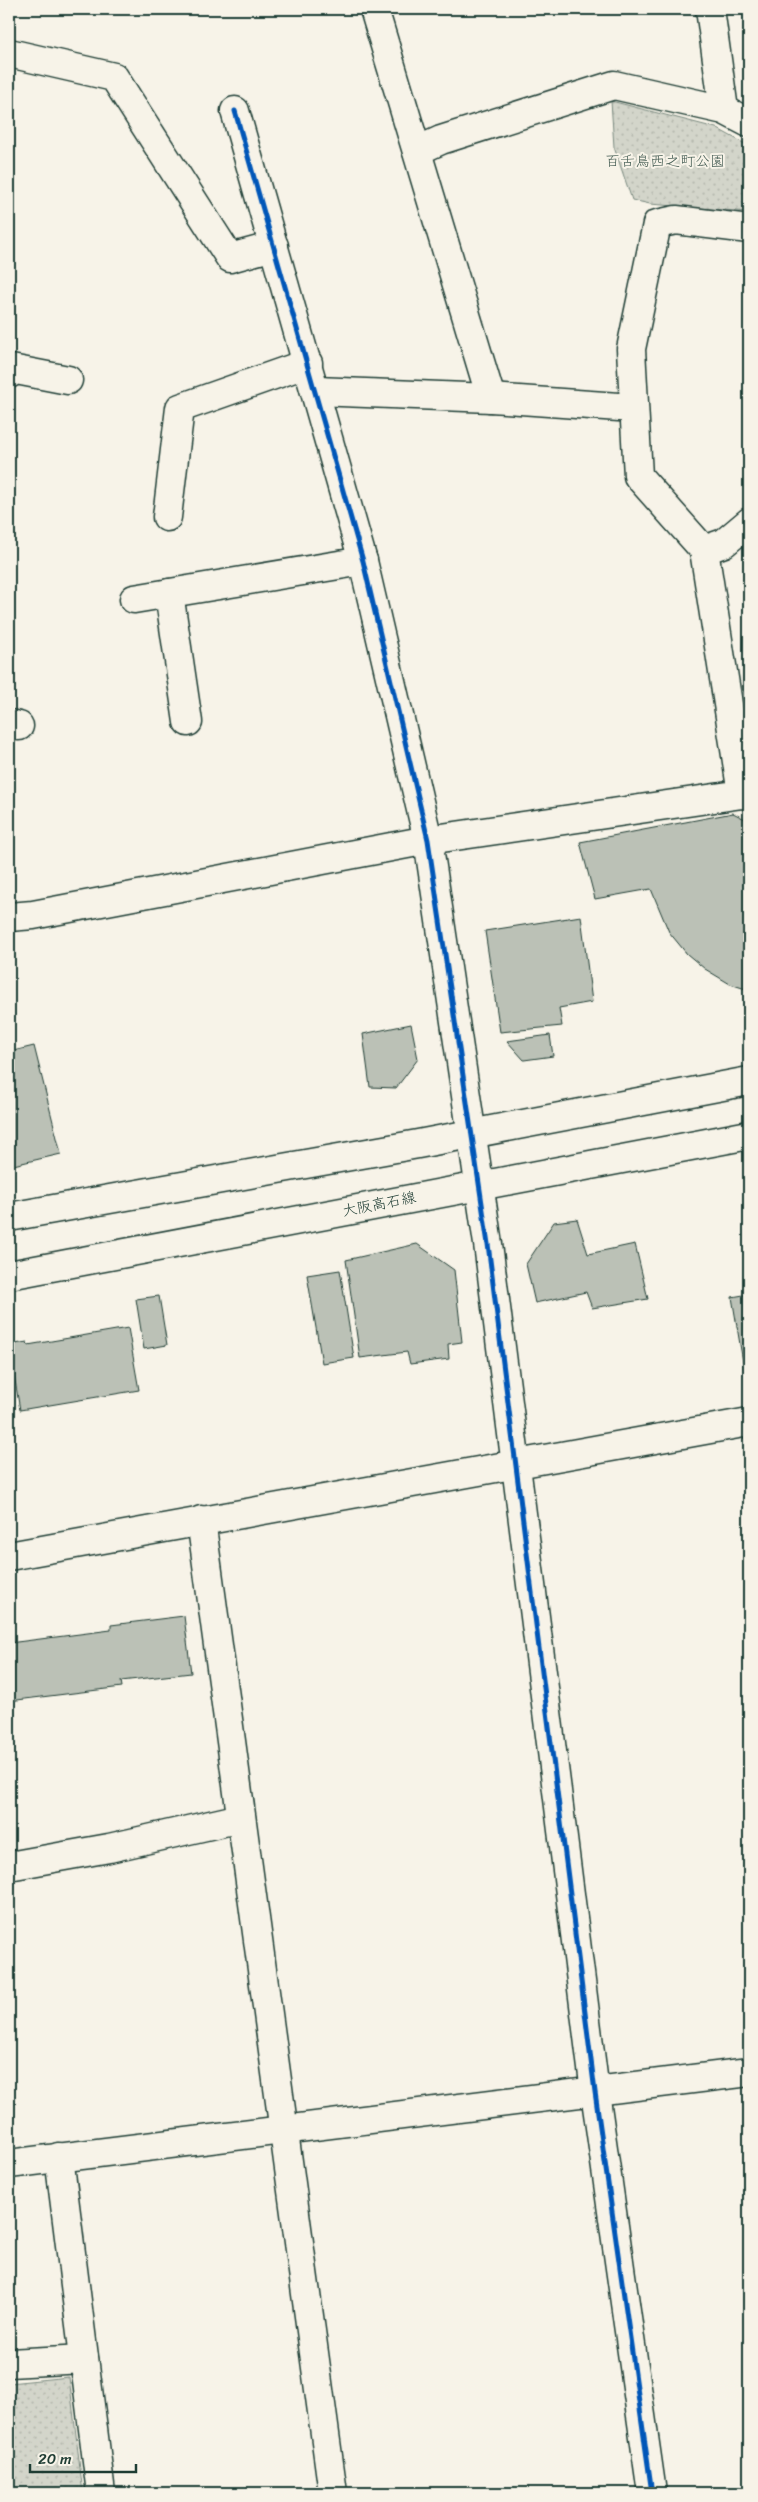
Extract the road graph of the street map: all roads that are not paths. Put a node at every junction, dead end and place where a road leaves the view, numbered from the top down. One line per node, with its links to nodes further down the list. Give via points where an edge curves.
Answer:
1 (374, 9): 7 (street)
2 (710, 9): 4 (street)
3 (9, 53): 9 (street, via 114,77 230,258)
4 (724, 110): 6 (street); 7 (street, via 614,85 441,140)
5 (235, 111): 9 (street)
6 (749, 123)
7 (417, 151): 14 (street)
8 (749, 229): 15 (street, via 676,220 657,224 631,349)
9 (274, 246): 10 (street)
10 (308, 363): 13 (street); 16 (street, via 180,408)
11 (9, 374): 12 (street, via 11,369)
12 (68, 380)
13 (316, 391): 14 (street); 19 (street)
14 (491, 398): 15 (street)
15 (634, 408): 18 (street, via 638,476)
16 (167, 518)
17 (749, 522): 18 (street, via 724,543)
18 (704, 550): 23 (street)
19 (363, 561): 20 (street); 24 (street)
20 (169, 593): 21 (street); 22 (street)
21 (134, 599)
22 (188, 722)
23 (745, 795): 24 (street)
24 (428, 840): 25 (street, via 33,915); 27 (street)
25 (9, 916)
26 (749, 1081): 27 (street)
27 (471, 1134): 29 (street); 30 (street)
28 (749, 1134): 29 (street, 大阪高石線)
29 (477, 1185): 31 (street, 大阪高石線); 33 (street)
30 (9, 1217)
31 (9, 1275)
32 (749, 1422): 33 (street)
33 (517, 1462): 34 (street); 39 (street)
34 (201, 1520): 35 (street); 36 (street)
35 (9, 1556)
36 (241, 1818): 37 (street, via 109,1848); 40 (street)
37 (9, 1866)
38 (749, 2072): 39 (street)
39 (596, 2092): 40 (street); 47 (street)
40 (283, 2130): 41 (street); 46 (street)
41 (59, 2157): 42 (street); 43 (street)
42 (9, 2164)
43 (84, 2359): 44 (street); 45 (street)
44 (9, 2363)
45 (101, 2493)
46 (333, 2493)
47 (652, 2493)

